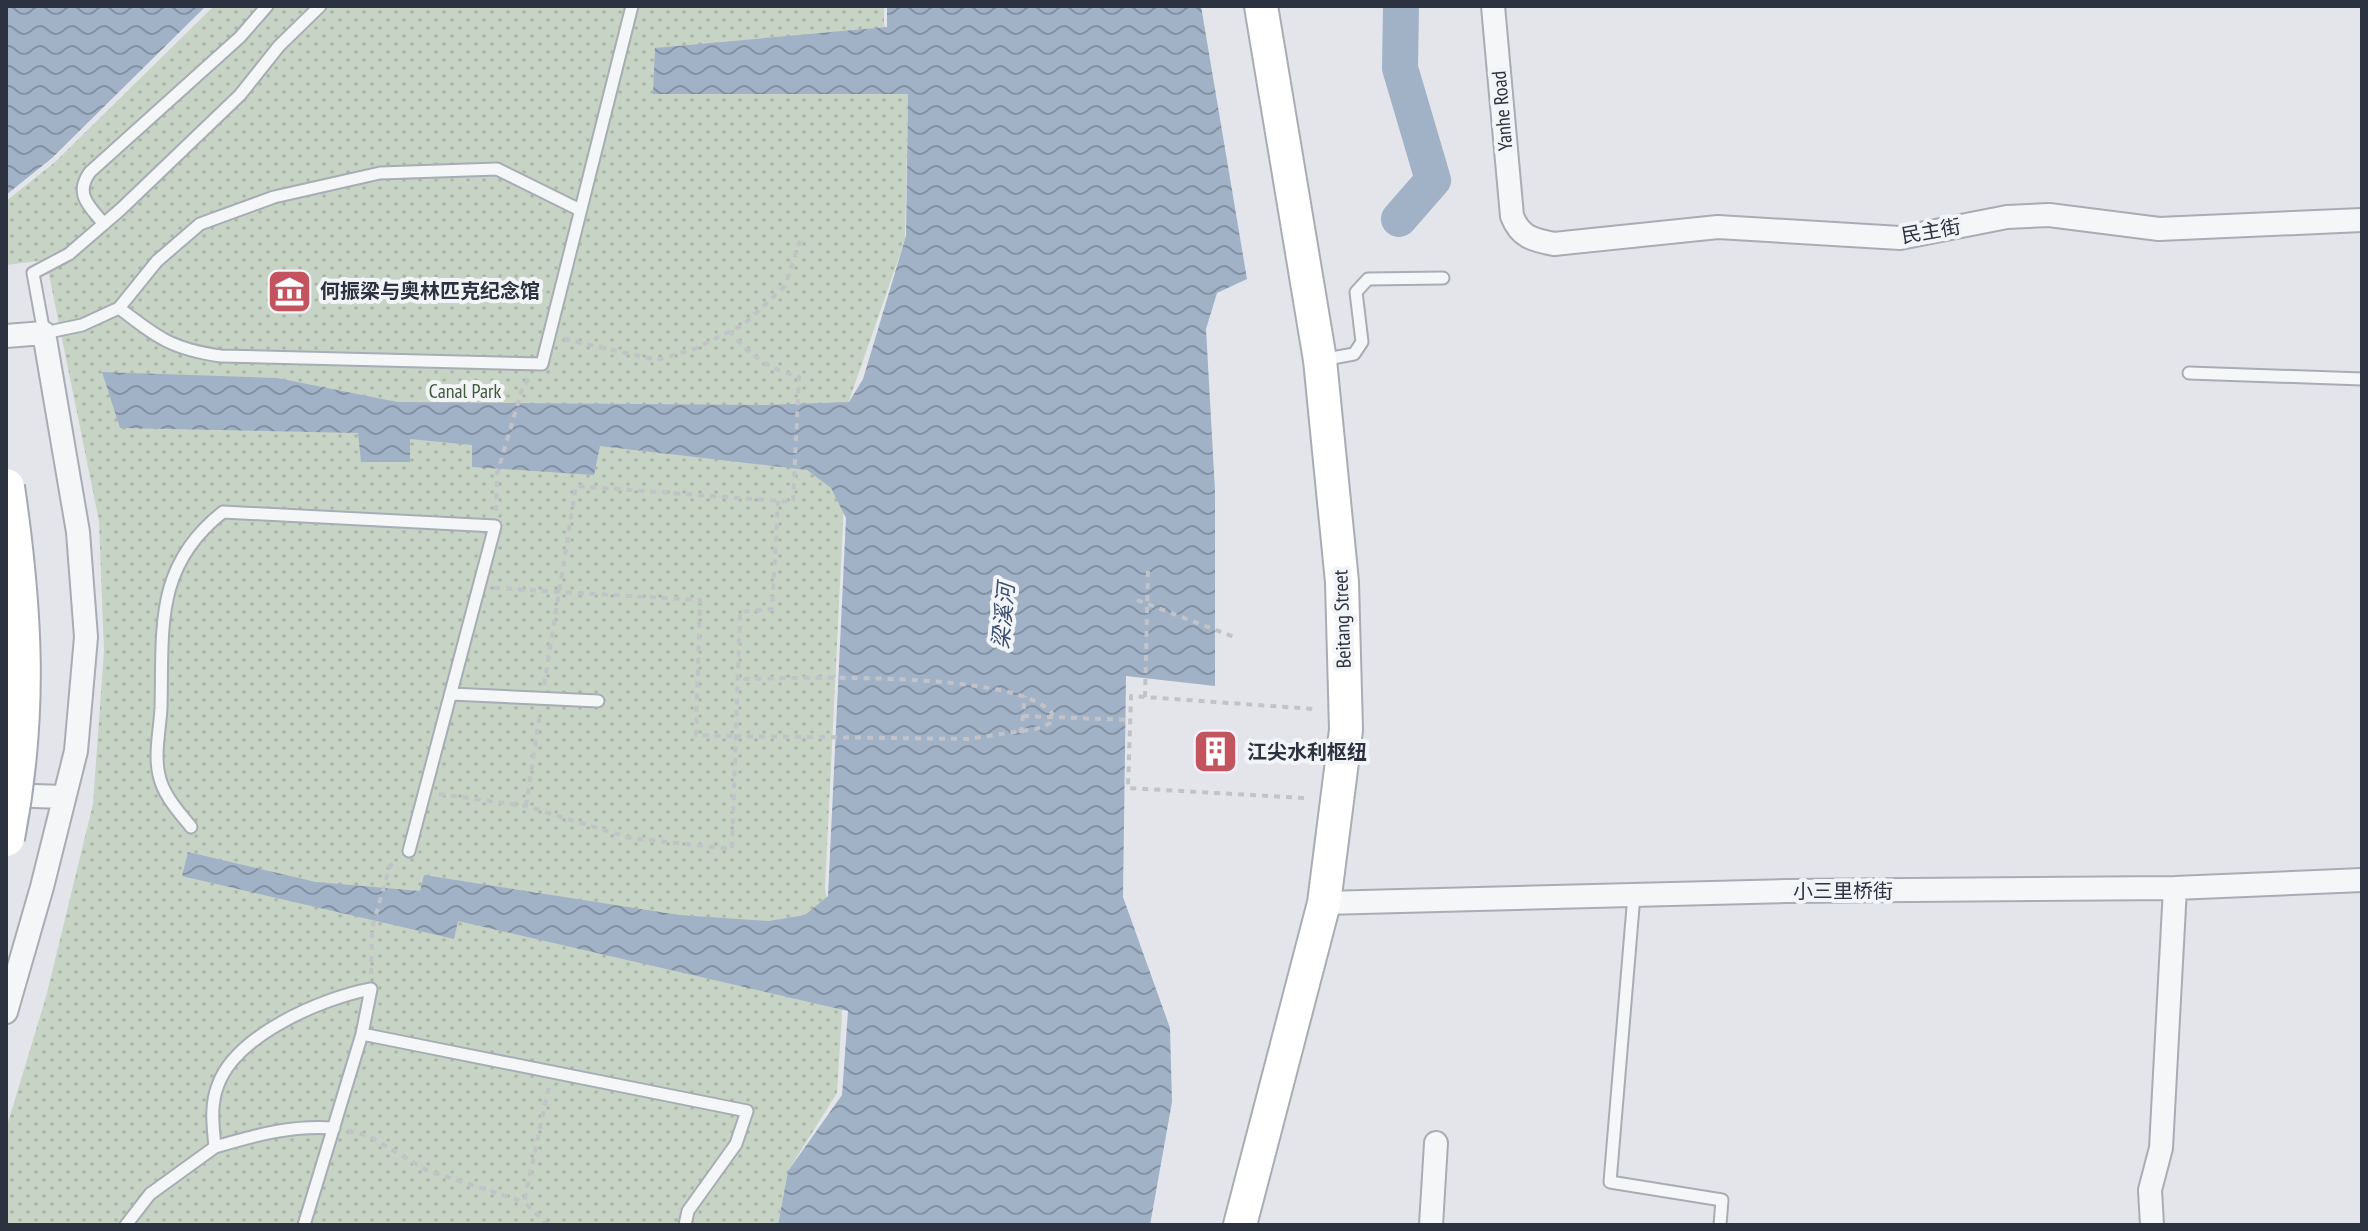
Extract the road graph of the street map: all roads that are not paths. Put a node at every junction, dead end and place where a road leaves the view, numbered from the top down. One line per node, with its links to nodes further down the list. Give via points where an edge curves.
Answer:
1 (267, 6): 9 (lane, via 81,183 81,195)
2 (320, 6): 9 (lane, via 240,95)
3 (632, 6): 6 (lane)
4 (1261, 6): 14 (main road, Beitang Street)
5 (1493, 6): 7 (street, Yanhe Road)
6 (580, 210): 11 (lane, via 497,169 380,173 274,197 200,224 157,261); 11 (lane, via 542,364 183,351)
7 (1512, 216): 8 (street, 民主街, via 1516,228 1531,240 1554,244 1718,227 1900,238 2007,217 2049,215 2159,229)
8 (2362, 220)
9 (104, 224): 12 (lane, via 55,264 33,273)
10 (1443, 278): 14 (lane, via 1368,279 1356,292 1362,342 1354,354)
11 (119, 308): 12 (lane, via 82,325)
12 (44, 333): 13 (street); 21 (street, via 78,532 86,637 76,751)
13 (6, 336)
14 (1320, 360): 28 (main road, Beitang Street, via 1342,582 1346,730)
15 (2189, 373): 16 (lane)
16 (2362, 379)
17 (6, 487): 23 (main road, bridge, via 21,597 24,717)
18 (451, 694): 19 (lane); 22 (lane, via 495,526 223,512 199,531 178,565 164,603 159,775); 24 (lane)
19 (598, 701)
20 (6, 795): 21 (street)
21 (63, 797): 29 (street)
22 (191, 827)
23 (6, 838)
24 (409, 851)
25 (2362, 880): 26 (street, 小三里桥街)
26 (2175, 888): 27 (street, 小三里桥街); 40 (street, via 2161,1148 2150,1190)
27 (1634, 895): 28 (street, 小三里桥街); 39 (lane, via 1610,1182 1722,1200)
28 (1324, 903): 37 (main road, Beitang Street)
29 (6, 1012)
30 (362, 1034): 31 (lane); 33 (lane, via 371,989 304,1011 255,1040 233,1059 218,1085 212,1116); 36 (lane, via 747,1111 736,1144 688,1211)
31 (334, 1128): 33 (lane, via 268,1131); 35 (lane)
32 (1436, 1143): 38 (street)
33 (215, 1147): 34 (lane, via 150,1194)
34 (126, 1225)
35 (304, 1225)
36 (685, 1225)
37 (1240, 1225)
38 (1431, 1225)
39 (1720, 1225)
40 (2152, 1225)

